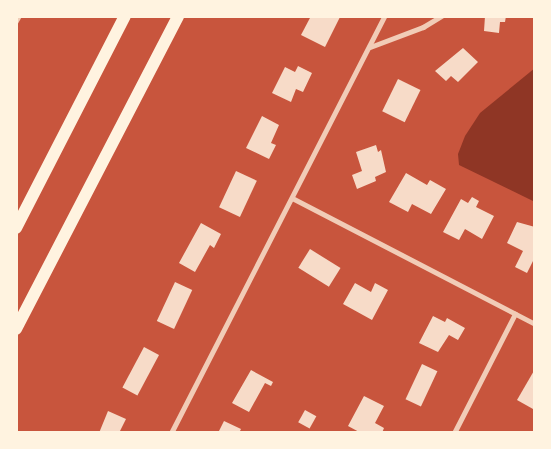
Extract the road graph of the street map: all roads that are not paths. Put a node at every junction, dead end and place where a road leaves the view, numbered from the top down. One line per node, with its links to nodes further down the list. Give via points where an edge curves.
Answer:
1 (20, 16): 6 (lane)
2 (125, 16): 9 (highway)
3 (178, 16): 12 (highway)
4 (384, 16): 7 (street)
5 (441, 16): 7 (street, via 423,27)
6 (16, 23)
7 (369, 47): 8 (street)
8 (292, 198): 10 (street); 13 (street)
9 (16, 228)
10 (515, 314): 11 (street); 14 (street)
11 (535, 324)
12 (16, 329)
13 (171, 433)
14 (454, 433)

